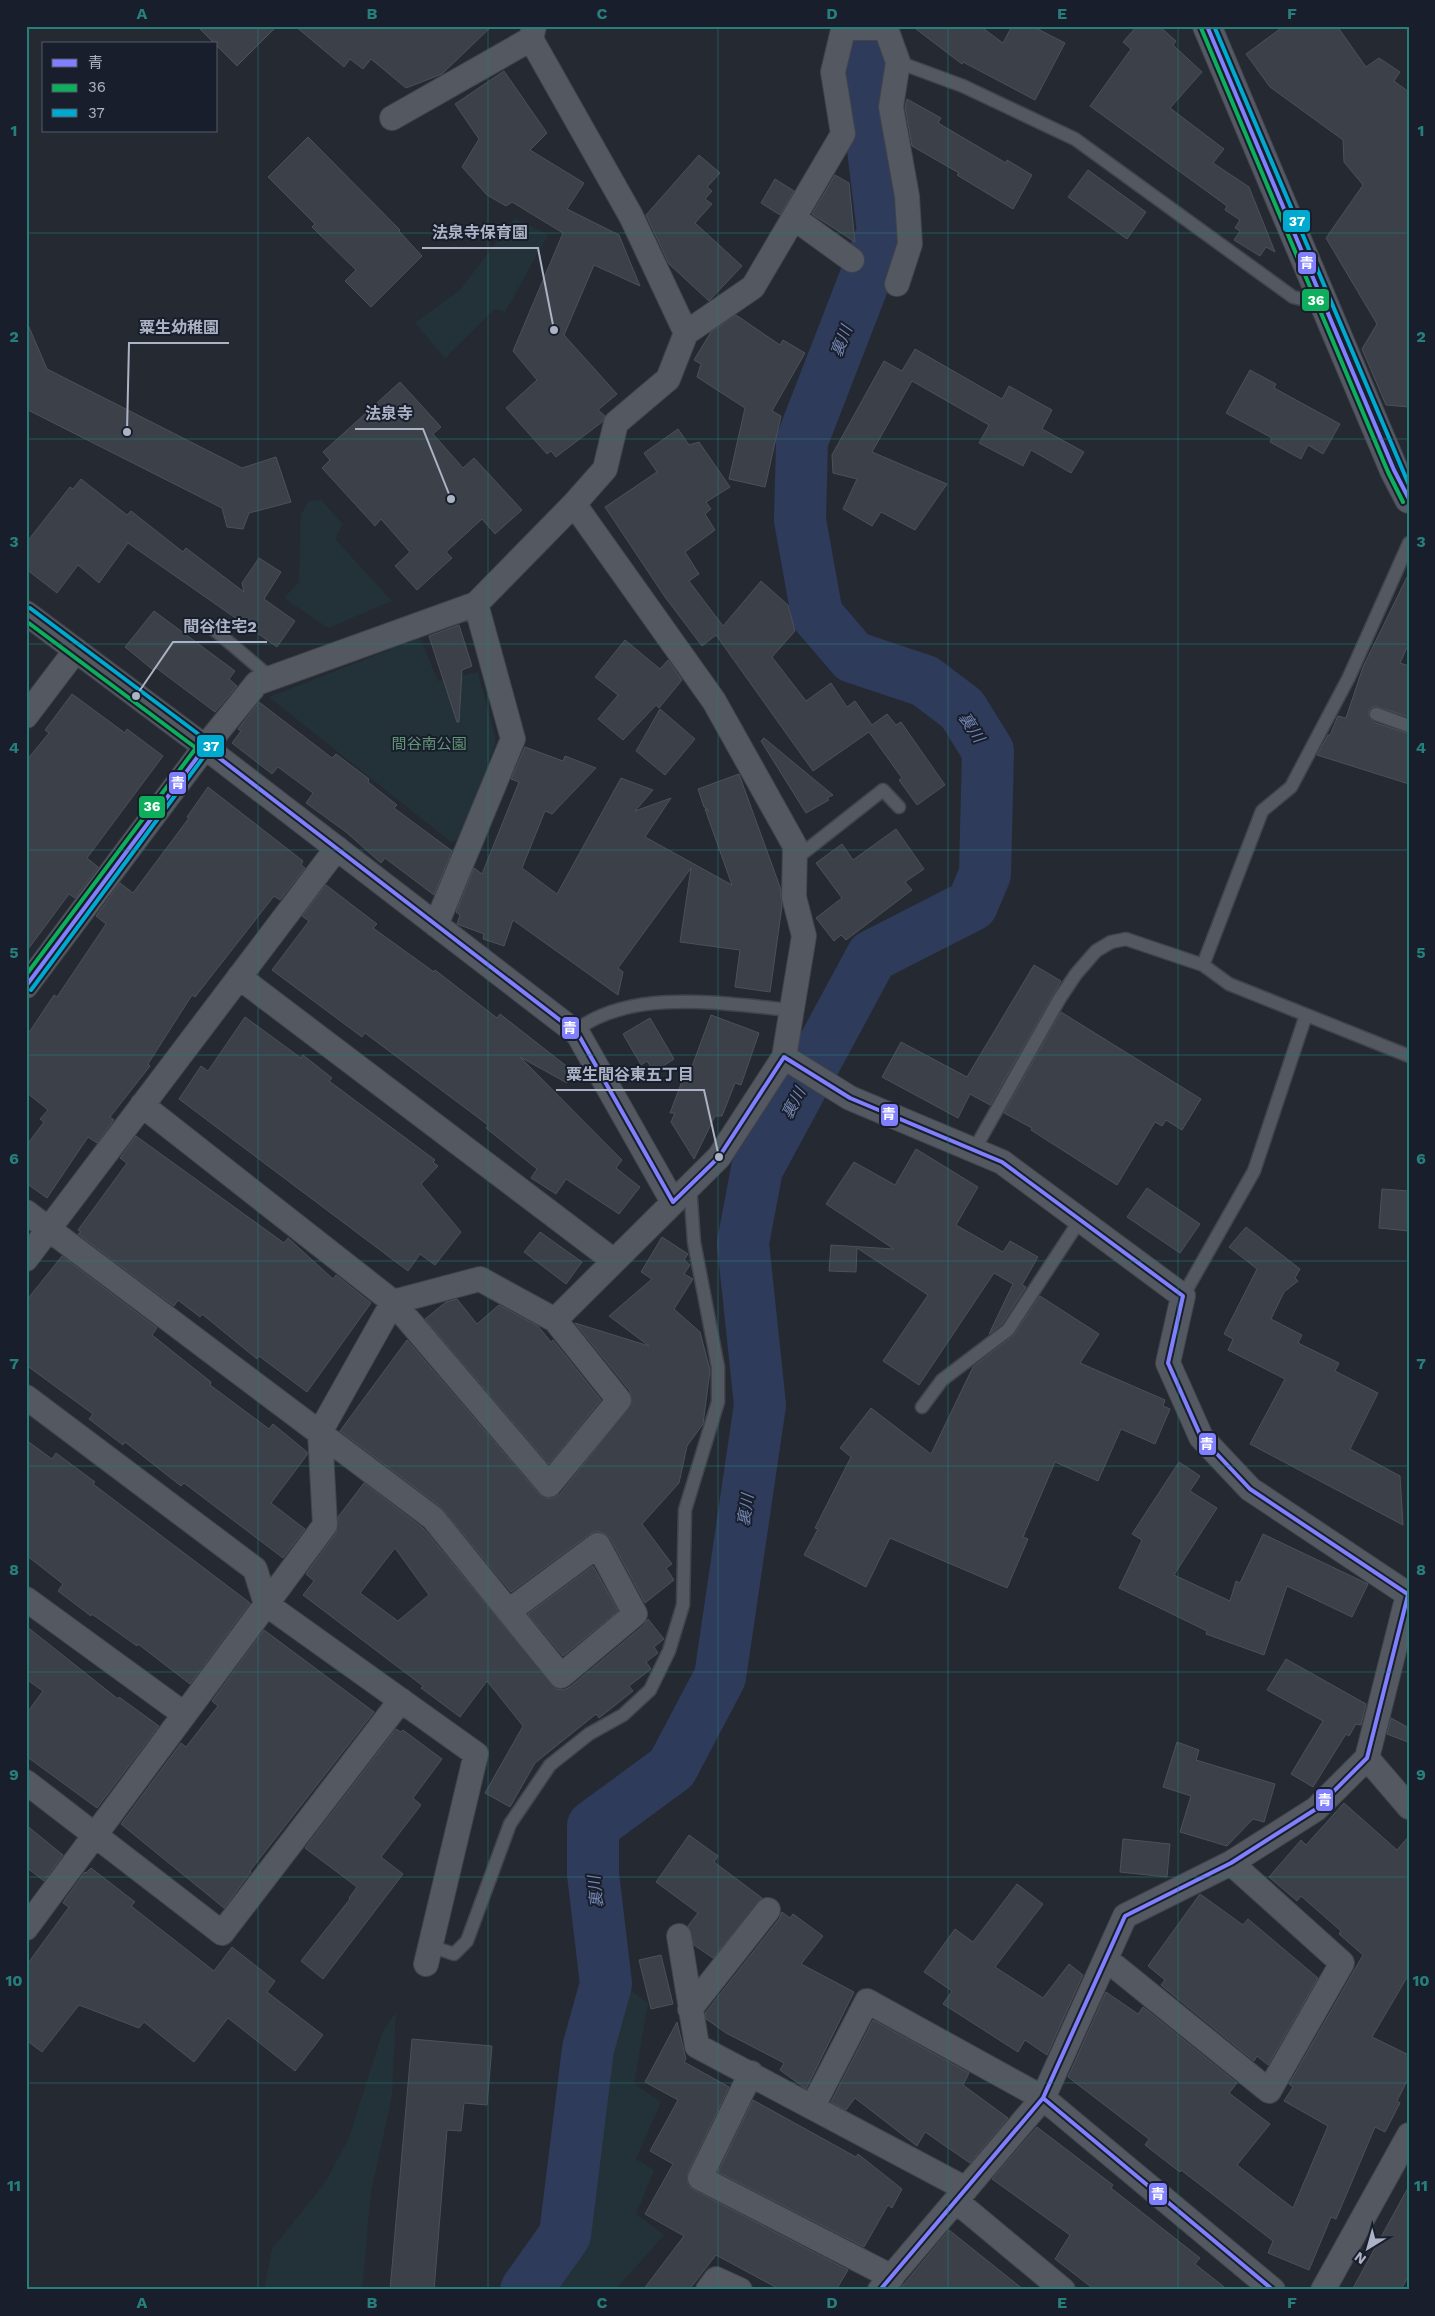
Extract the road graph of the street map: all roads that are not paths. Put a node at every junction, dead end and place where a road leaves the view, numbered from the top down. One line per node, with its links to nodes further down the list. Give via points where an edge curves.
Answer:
1 (1207, 26): 10 (main road)
2 (844, 27): 3 (street); 7 (street, via 833,72 843,134)
3 (884, 27): 5 (street)
4 (532, 33): 6 (street); 11 (street, via 631,216)
5 (898, 62): 9 (street, via 891,107 907,196 910,244); 10 (lane, via 963,86 1075,139 1293,298)
6 (392, 118)
7 (794, 218): 8 (street); 11 (street, via 753,287)
8 (852, 260)
9 (897, 284)
10 (1325, 305): 12 (main road)
11 (686, 333): 13 (street, via 668,379 616,423 605,469)
12 (1409, 499)
13 (574, 504): 15 (street); 26 (street, via 714,701 795,846)
14 (1409, 543): 28 (lane, via 1349,677 1291,787 1262,811)
15 (476, 604): 19 (street); 27 (street, via 513,739)
16 (26, 613): 18 (street)
17 (210, 626): 19 (lane)
18 (76, 650): 21 (street); 23 (street)
19 (271, 678): 23 (street, via 257,683)
20 (1376, 714): 22 (lane)
21 (26, 716)
22 (1409, 726)
23 (205, 747): 25 (street); 30 (street)
24 (899, 807): 26 (lane, via 883,790)
25 (336, 848): 27 (street); 29 (street)
26 (794, 860): 31 (street, via 794,897 804,936)
27 (436, 925): 33 (street)
28 (1202, 965): 32 (lane, via 1229,984); 37 (lane, via 1126,939 1111,942 1096,951 1060,998)
29 (239, 977): 36 (street); 44 (street)
30 (26, 986)
31 (792, 1010): 33 (lane, via 701,1002 642,1004 588,1021); 35 (street)
32 (1306, 1015): 34 (lane); 45 (lane, via 1254,1171)
33 (574, 1031): 39 (street)
34 (1409, 1056)
35 (784, 1057): 37 (street, via 850,1098); 38 (street, via 719,1157)
36 (142, 1105): 42 (street); 46 (street)
37 (974, 1150): 41 (street, via 1002,1162)
38 (690, 1186): 39 (street); 65 (lane, via 694,1242 718,1367 718,1402 685,1510 683,1605 669,1651 650,1690 623,1715 589,1734 550,1765 510,1824 467,1941 454,1954)
39 (673, 1202): 44 (street)
40 (26, 1212): 42 (street)
41 (1080, 1220): 45 (street); 49 (lane, via 1008,1330 942,1380)
42 (49, 1229): 43 (street); 50 (street)
43 (26, 1259)
44 (614, 1261): 47 (street)
45 (1183, 1296): 51 (street, via 1168,1363 1201,1437 1250,1489)
46 (393, 1302): 47 (street, via 480,1279); 47 (street, via 549,1484 618,1400); 50 (street)
47 (555, 1320)
48 (26, 1397): 53 (street, via 254,1569)
49 (922, 1407)
50 (320, 1432): 53 (street, via 325,1525); 54 (street, via 433,1518)
51 (1408, 1595): 57 (street)
52 (26, 1598): 56 (street)
53 (266, 1604): 55 (street); 56 (street)
54 (509, 1611): 54 (street, via 561,1676 635,1614 598,1546)
55 (401, 1700): 60 (street, via 222,1933); 65 (street, via 476,1754)
56 (184, 1714): 60 (street)
57 (1367, 1758): 59 (street); 61 (street, via 1316,1808)
58 (26, 1782): 60 (street)
59 (1409, 1807)
60 (95, 1835): 63 (street)
61 (1231, 1863): 66 (street, via 1125,1916); 66 (street, via 1342,1963 1269,2091)
62 (768, 1910): 67 (street)
63 (26, 1928)
64 (679, 1936): 67 (street)
65 (428, 1955)
66 (1106, 1959): 69 (street)
67 (690, 2009): 68 (street, via 697,2046)
68 (751, 2073): 70 (street); 73 (street, via 700,2178)
69 (1043, 2098): 70 (street, via 867,2001); 72 (street); 77 (street)
70 (813, 2106): 72 (street)
71 (1409, 2135): 78 (street)
72 (961, 2195): 73 (street); 76 (street)
73 (886, 2283)
74 (708, 2290): 75 (street, via 716,2279)
75 (740, 2290)
76 (1063, 2290)
77 (1273, 2290)
78 (1323, 2290)

